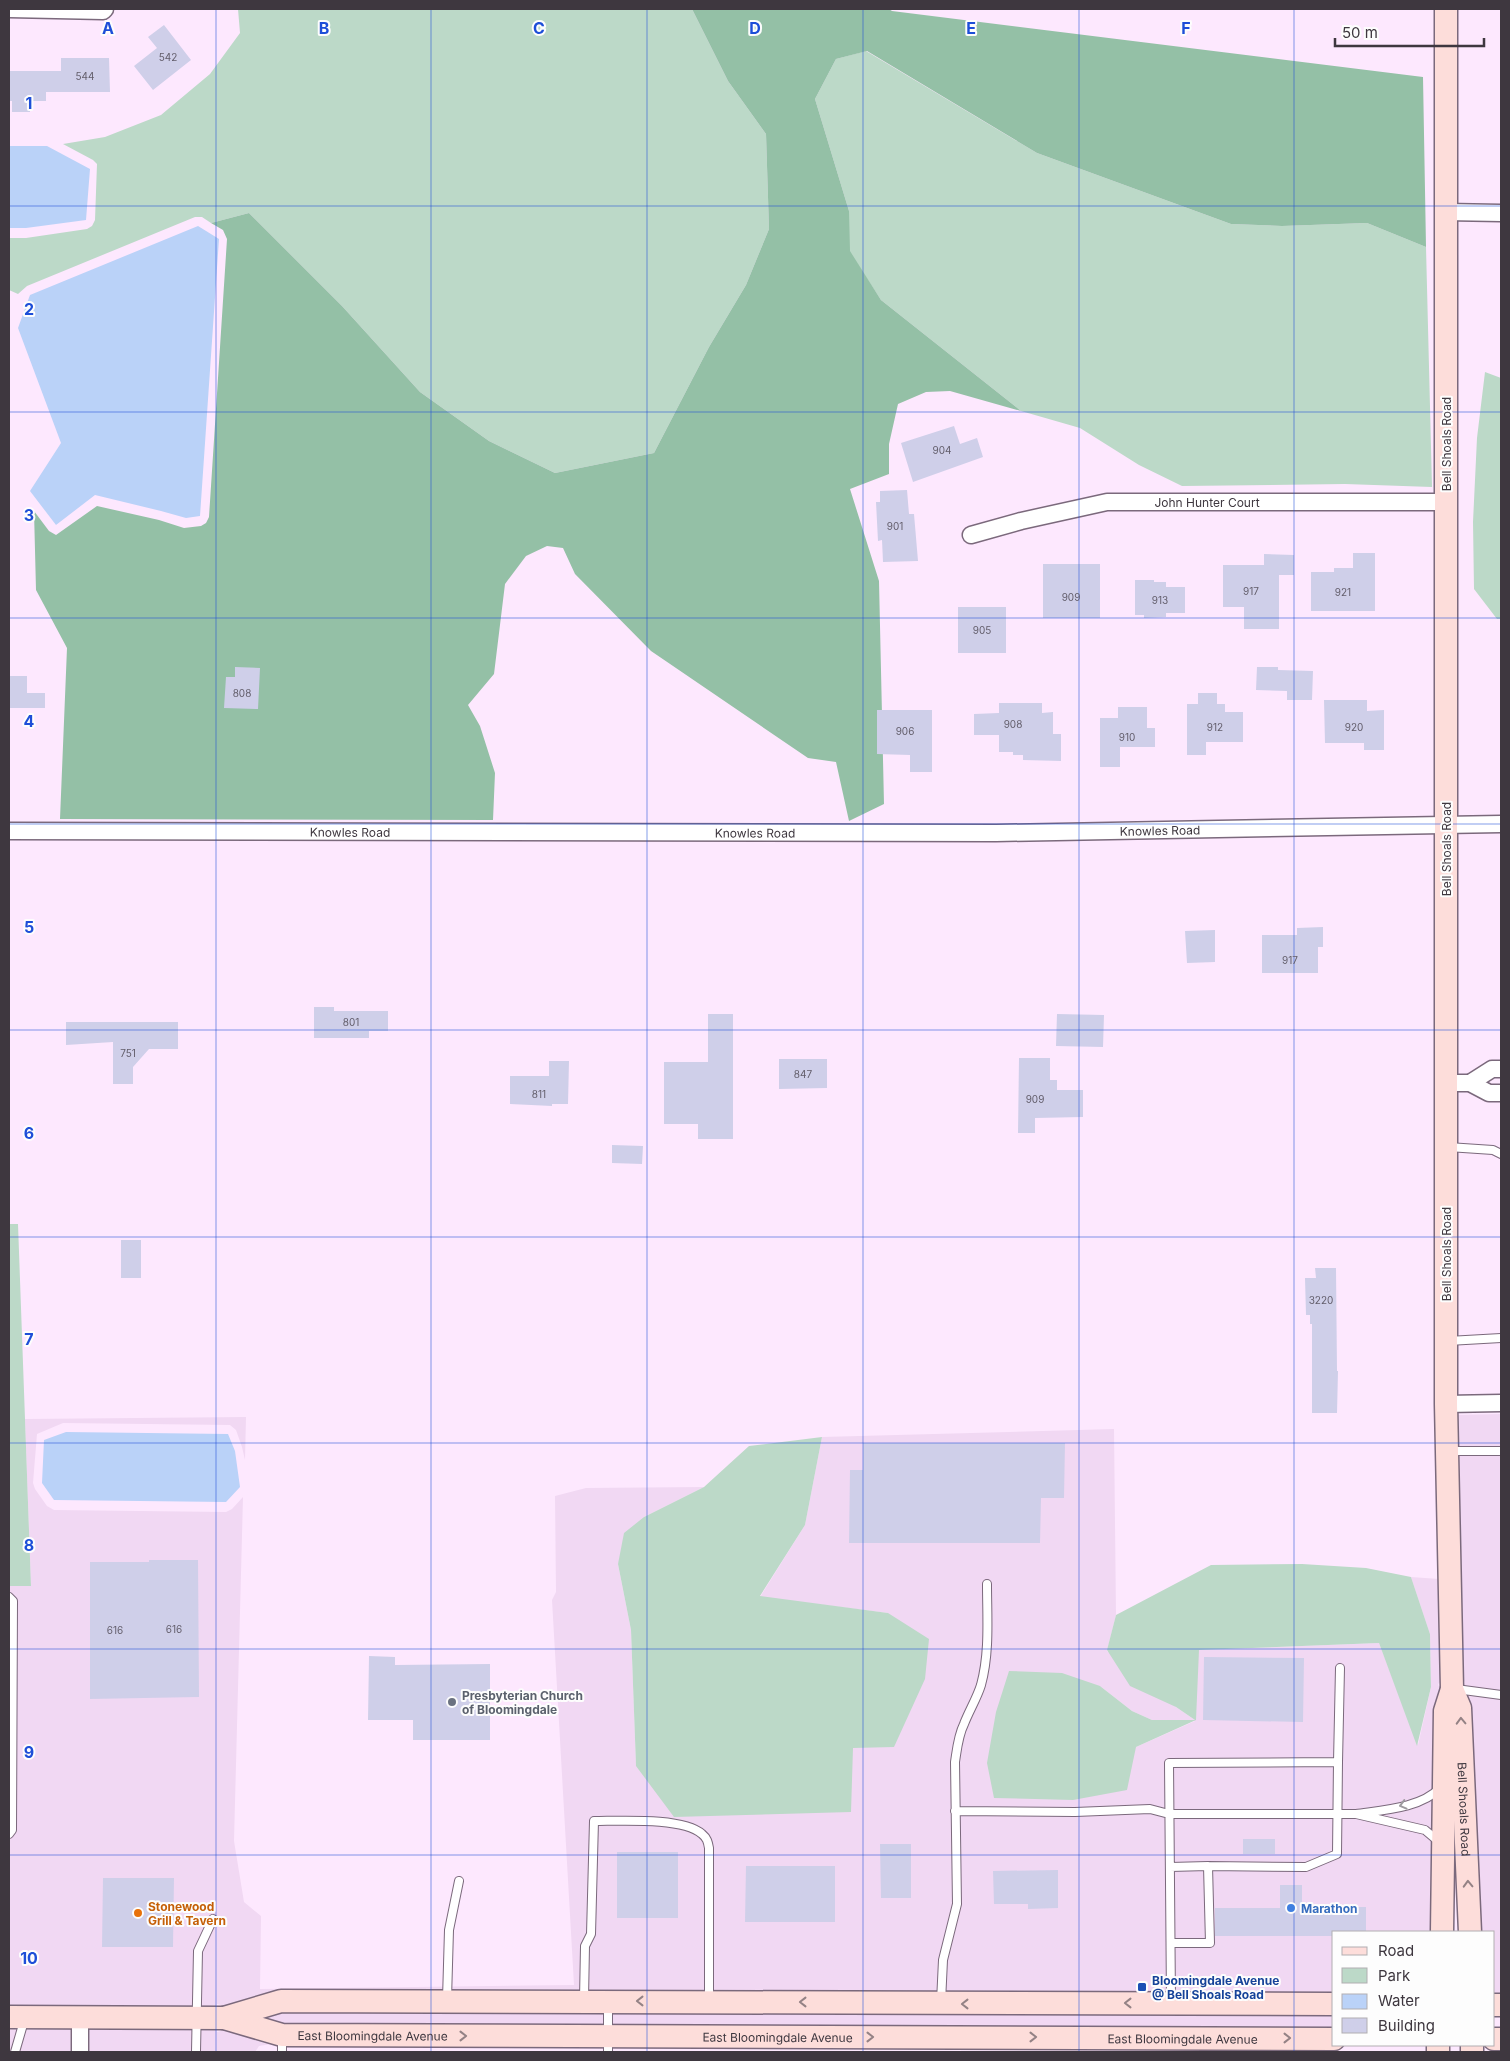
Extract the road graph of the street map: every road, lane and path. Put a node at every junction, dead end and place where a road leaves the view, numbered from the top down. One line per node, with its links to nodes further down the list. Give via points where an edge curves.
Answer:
1 (9, 9): 2 (street)
2 (105, 9)
3 (1446, 9): 4 (main road, Bell Shoals Road)
4 (1446, 212): 5 (street); 6 (main road, Bell Shoals Road)
5 (1501, 213)
6 (1446, 502): 7 (street, John Hunter Court, via 1107,502); 8 (main road, Bell Shoals Road)
7 (971, 535)
8 (1446, 824): 9 (street, Knowles Road); 10 (street, Knowles Road, via 996,833); 12 (main road, Bell Shoals Road)
9 (1501, 824)
10 (9, 830)
11 (1501, 1069): 13 (street, via 1492,1069)
12 (1446, 1083): 13 (street); 15 (main road, Bell Shoals Road)
13 (1470, 1083): 14 (street, via 1489,1093)
14 (1501, 1093)
15 (1446, 1147): 16 (lane, via 1493,1150); 18 (main road, Bell Shoals Road)
16 (1501, 1154)
17 (1501, 1338): 18 (lane)
18 (1446, 1341): 20 (main road, Bell Shoals Road)
19 (1501, 1403): 20 (street)
20 (1446, 1404): 21 (main road, Bell Shoals Road)
21 (1447, 1451): 22 (lane); 26 (main road, Bell Shoals Road)
22 (1501, 1451)
23 (987, 1584): 31 (lane, via 985,1661 980,1686 957,1744)
24 (11, 1599): 28 (lane)
25 (1340, 1668): 29 (lane)
26 (1452, 1689): 27 (lane); 30 (main road, Bell Shoals Road, via 1445,1711); 42 (main road, Bell Shoals Road, one-way to 26, via 1460,1708)
27 (1501, 1695)
28 (11, 1706): 35 (lane, via 12,1830)
29 (1338, 1762): 32 (lane, via 1169,1763); 33 (lane)
30 (1444, 1782): 34 (lane, one-way to 34, via 1424,1799); 36 (main road, Bell Shoals Road)
31 (956, 1811): 32 (lane, via 1150,1809); 48 (lane, via 957,1904 943,1960)
32 (1169, 1814): 33 (lane); 38 (lane)
33 (1338, 1814): 34 (lane); 37 (lane, via 1337,1854 1306,1867)
34 (1356, 1814): 36 (lane, via 1425,1830)
35 (9, 1834)
36 (1443, 1849): 41 (main road, Bell Shoals Road)
37 (1208, 1866): 38 (lane); 43 (lane, via 1210,1943)
38 (1170, 1867): 43 (lane)
39 (459, 1881): 44 (lane, via 449,1930)
40 (213, 1919): 53 (lane, via 198,1951)
41 (1442, 1931)
42 (1470, 1931)
43 (1170, 1944): 49 (lane)
44 (447, 2001): 45 (main road, East Bloomingdale Avenue); 54 (main road, East Bloomingdale Avenue, via 281,2001)
45 (584, 2001): 46 (main road, East Bloomingdale Avenue); 47 (lane, via 585,1946 591,1934 594,1821 666,1822 690,1828 704,1836 709,1848)
46 (608, 2001): 47 (main road, East Bloomingdale Avenue, one-way to 46); 57 (lane)
47 (709, 2002): 48 (main road, East Bloomingdale Avenue, one-way to 47)
48 (941, 2004): 49 (main road, East Bloomingdale Avenue, one-way to 48)
49 (1171, 2004): 50 (main road, East Bloomingdale Avenue)
50 (1332, 2004)
51 (17, 2017): 52 (main road, East Bloomingdale Avenue); 58 (lane)
52 (80, 2017): 53 (main road, East Bloomingdale Avenue); 59 (street)
53 (196, 2017): 54 (main road, East Bloomingdale Avenue); 60 (lane)
54 (224, 2018): 56 (main road, East Bloomingdale Avenue)
55 (1332, 2039): 57 (main road, East Bloomingdale Avenue, one-way to 55)
56 (282, 2044): 57 (main road, East Bloomingdale Avenue, one-way to 57)
57 (608, 2044)
58 (15, 2052)
59 (80, 2052)
60 (196, 2052)

